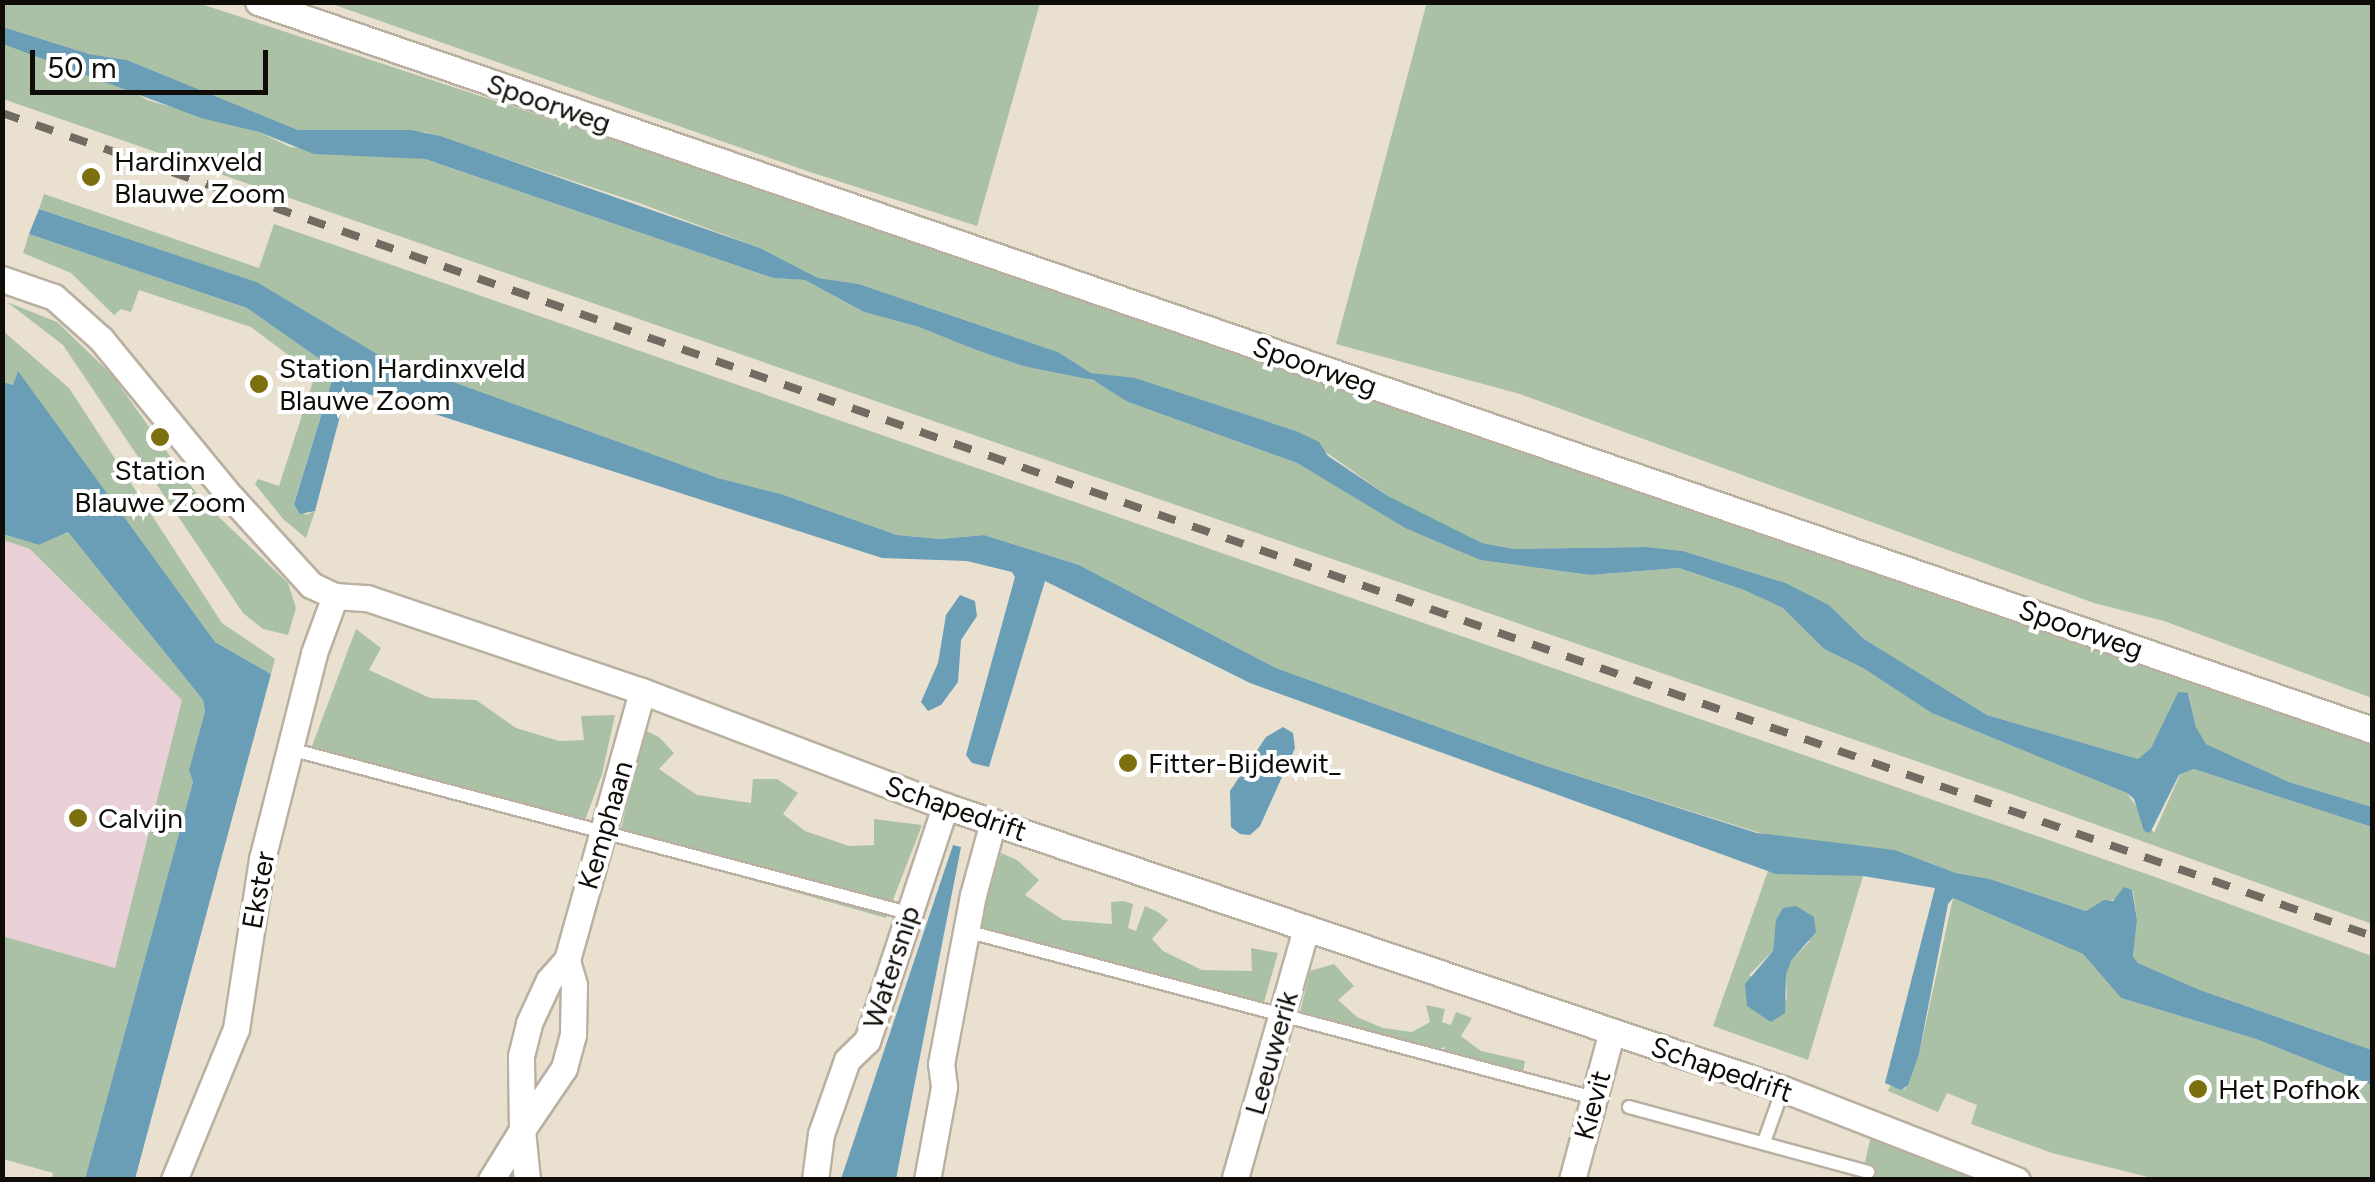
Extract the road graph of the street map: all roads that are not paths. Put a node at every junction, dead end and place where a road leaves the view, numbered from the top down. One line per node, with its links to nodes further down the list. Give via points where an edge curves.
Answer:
1 (258, 2): 5 (street, Spoorweg)
2 (2, 278): 3 (street, Schapedrift, via 54,298 101,339 231,498 311,585)
3 (334, 596): 4 (street, Schapedrift, via 368,598); 6 (street, Ekster)
4 (642, 691): 7 (street, Schapedrift); 9 (street, Kemphaan)
5 (2372, 730)
6 (290, 749): 9 (lane); 23 (street, Ekster, via 262,859 236,1029)
7 (946, 806): 8 (street, Schapedrift); 10 (street, Watersnip)
8 (993, 822): 11 (street, Schapedrift); 12 (street)
9 (604, 831): 10 (lane); 13 (street, Kemphaan)
10 (908, 913): 26 (street, Watersnip, via 867,1042 847,1060 821,1134)
11 (1306, 928): 14 (street, Leeuwerik); 15 (street, Schapedrift)
12 (966, 931): 14 (lane); 27 (street)
13 (567, 960): 19 (street, Kemphaan, via 529,1023); 19 (street, Kemphaan, via 574,984 573,1035 564,1068)
14 (1283, 1016): 17 (lane); 22 (street, Leeuwerik)
15 (1612, 1031): 16 (street, Schapedrift); 17 (street, Kievit)
16 (1783, 1089): 20 (lane); 30 (street, Schapedrift)
17 (1594, 1098): 29 (street, Kievit)
18 (1629, 1107): 20 (lane, Schapedrift)
19 (522, 1130): 24 (street, Kemphaan); 25 (street, Kemphaan)
20 (1764, 1142): 21 (lane, Schapedrift)
21 (1868, 1172)
22 (1236, 1179): 28 (street, Leeuwerik)
23 (174, 1180)
24 (491, 1180)
25 (526, 1180)
26 (815, 1180)
27 (927, 1180)
28 (1216, 1180)
29 (1572, 1180)
30 (2017, 1180)

